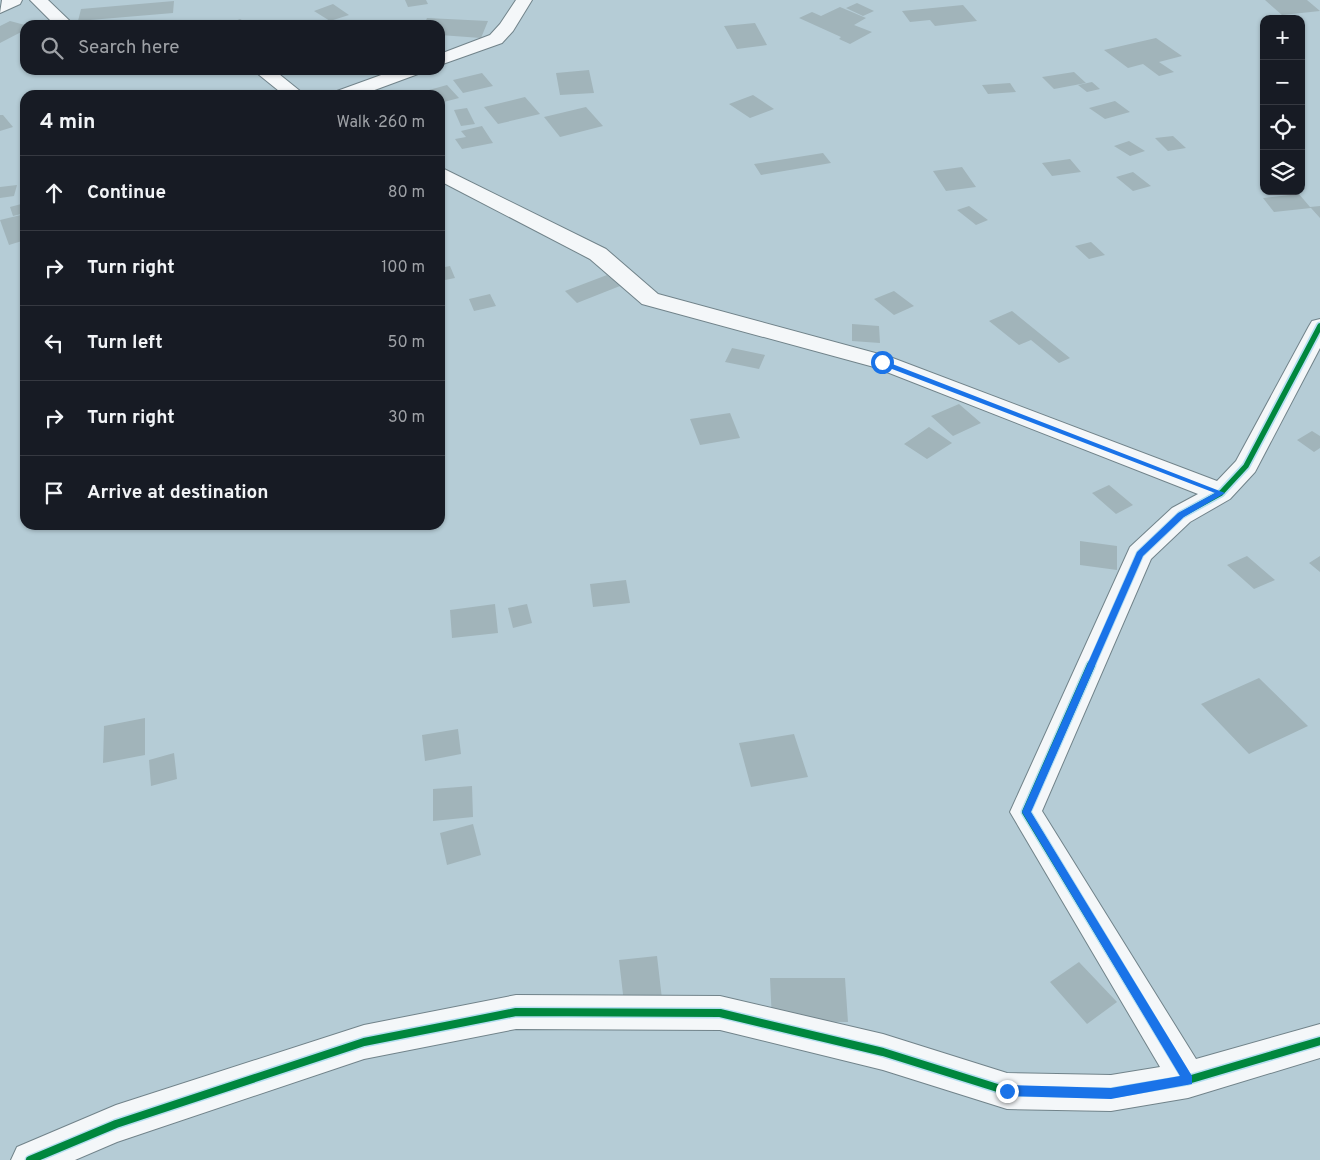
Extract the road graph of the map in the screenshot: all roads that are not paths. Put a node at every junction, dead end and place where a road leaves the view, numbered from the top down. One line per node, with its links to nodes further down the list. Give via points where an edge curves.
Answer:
1 (14, 0): 4 (street)
2 (38, 0): 5 (street)
3 (524, 0): 6 (street, via 507,28 496,38)
4 (0, 8)
5 (60, 20)
6 (445, 58)
7 (269, 75): 9 (street)
8 (398, 75): 10 (street)
9 (289, 90)
10 (358, 90)
11 (445, 176): 13 (street, via 598,254 650,299 882,362)
12 (1320, 326): 13 (street, via 1246,466)
13 (1222, 493): 15 (street, via 1181,515 1140,554 1026,812)
14 (1320, 1041): 15 (street)
15 (1188, 1080): 16 (street, via 1111,1093 1007,1091 882,1052 720,1013 516,1012 364,1042 116,1124)
16 (30, 1160)

